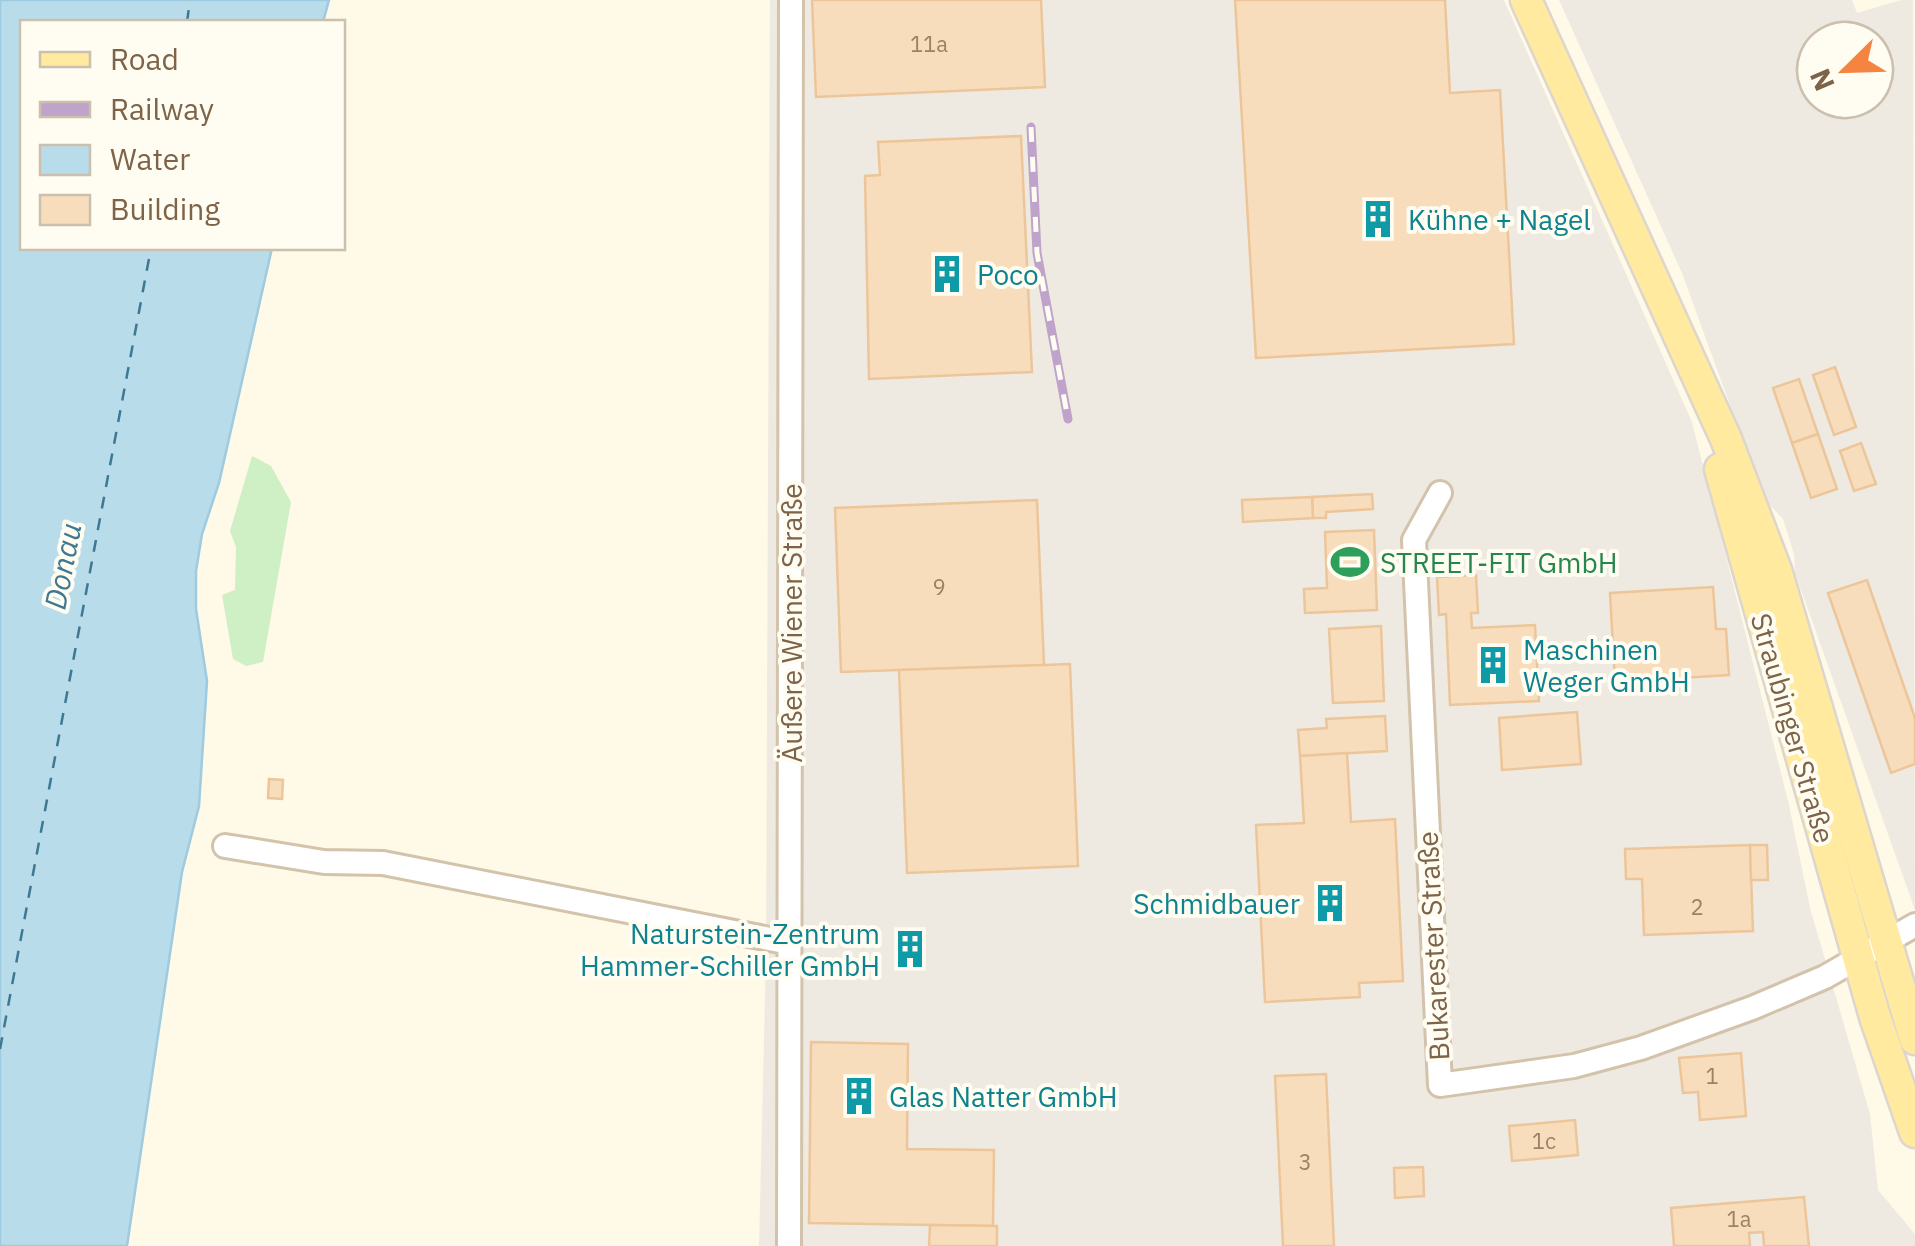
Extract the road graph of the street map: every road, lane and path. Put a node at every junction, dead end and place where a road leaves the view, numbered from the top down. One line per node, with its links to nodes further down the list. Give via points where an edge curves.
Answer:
1 (791, 0): 8 (street, Äußere Wiener Straße)
2 (1526, 0): 3 (main road, Straubinger Straße)
3 (1672, 324): 7 (main road, Straubinger Straße, via 1776,570); 9 (main road, Straubinger Straße, via 1717,459)
4 (1440, 494): 9 (street, Bukarester Straße, via 1414,540 1440,1085 1574,1066 1641,1048 1752,1008)
5 (225, 846): 8 (street, via 324,862 383,863)
6 (1915, 925): 7 (street)
7 (1887, 941): 9 (street); 10 (main road, Straubinger Straße)
8 (790, 944): 12 (street, Äußere Wiener Straße)
9 (1858, 958): 11 (main road, Straubinger Straße)
10 (1915, 1039)
11 (1915, 1132)
12 (789, 1246)

